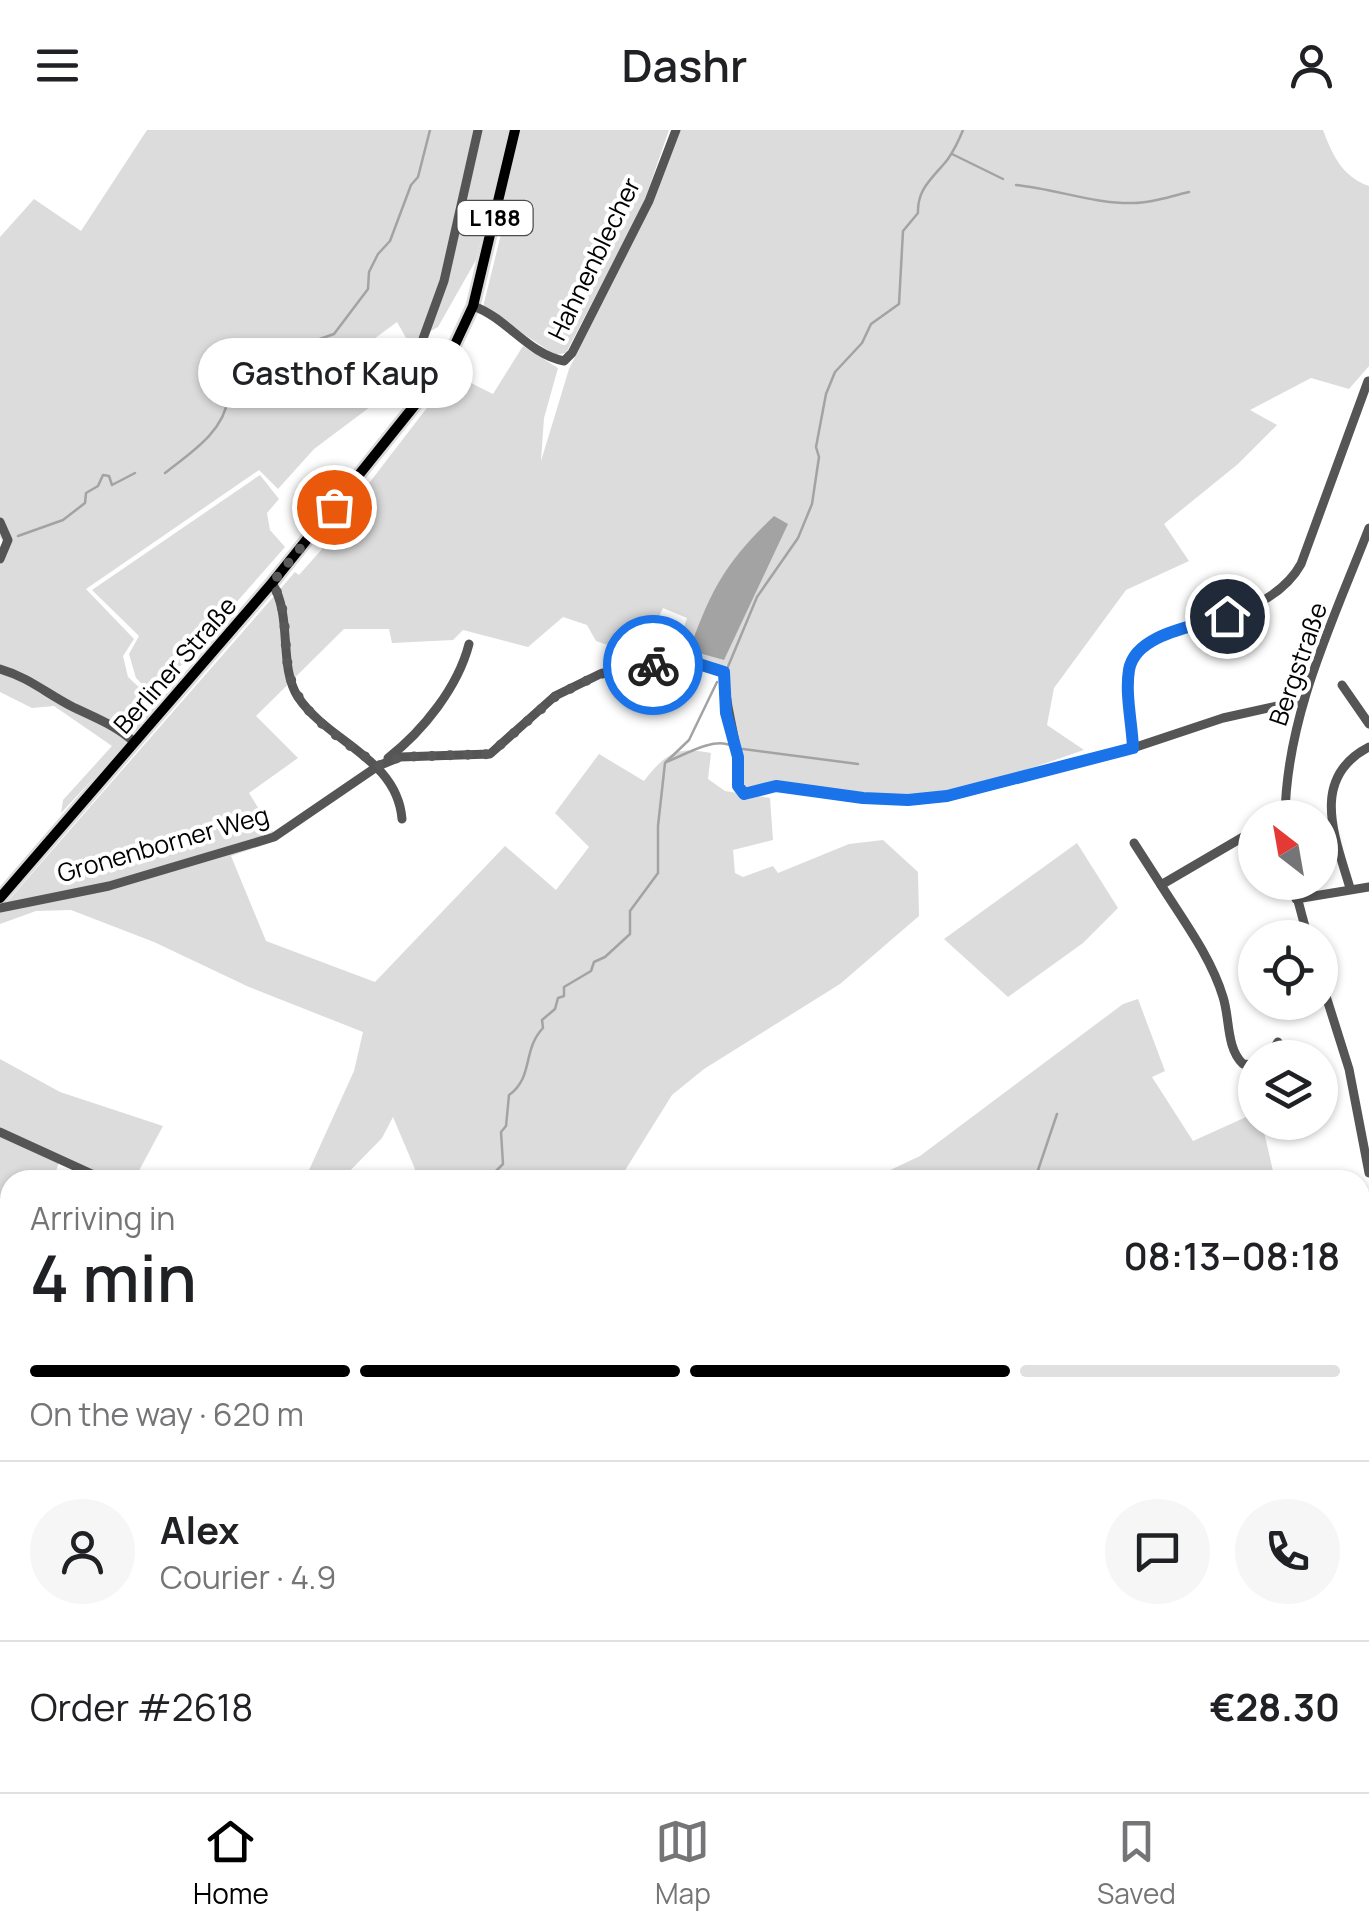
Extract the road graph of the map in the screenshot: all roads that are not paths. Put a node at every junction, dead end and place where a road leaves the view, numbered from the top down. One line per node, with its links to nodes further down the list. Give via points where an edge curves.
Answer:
1 (478, 130): 6 (street, via 444,281 420,347 416,374)
2 (515, 130): 4 (main road, Berliner Straße / L 188)
3 (676, 130): 4 (street, Hahnenblecher, via 649,202 564,361)
4 (473, 306): 6 (main road, Berliner Straße / L 188)
5 (1368, 381): 18 (street, via 1301,564 1286,588 1258,606 1153,640 1135,655 1128,674)
6 (424, 397): 10 (main road, Berliner Straße / L 188)
7 (0, 522): 9 (street, via 8,540)
8 (1368, 531): 14 (street, Bergstraße)
9 (0, 559)
10 (272, 583): 16 (main road, Berliner Straße / L 188); 19 (street, via 297,696)
11 (469, 644): 19 (street, Gronenborner Weg, via 433,712)
12 (0, 670): 16 (street, via 26,677)
13 (1342, 685): 15 (street)
14 (1304, 700): 18 (street); 20 (street, Bergstraße)
15 (1369, 724)
16 (134, 742): 28 (main road, Berliner Straße / L 188)
17 (1369, 747): 26 (street, via 1346,762 1334,785 1332,824)
18 (1133, 748): 19 (street, Gronenborner Weg, via 947,796 863,798 776,786 744,794 724,675 686,660 600,674 556,696 490,754 400,757)
19 (378, 766): 21 (street, via 394,786); 29 (street, Gronenborner Weg, via 274,837 109,886)
20 (1286, 800)
21 (402, 819)
22 (1238, 840): 24 (street)
23 (1134, 843): 24 (street)
24 (1162, 885): 31 (street, via 1208,961)
25 (1369, 887): 26 (street)
26 (1350, 888): 27 (street)
27 (1338, 890)
28 (0, 898)
29 (0, 908)
30 (1333, 1020): 34 (street)
31 (1238, 1058)
32 (0, 1132): 33 (street)
33 (83, 1170)
34 (1368, 1170)

